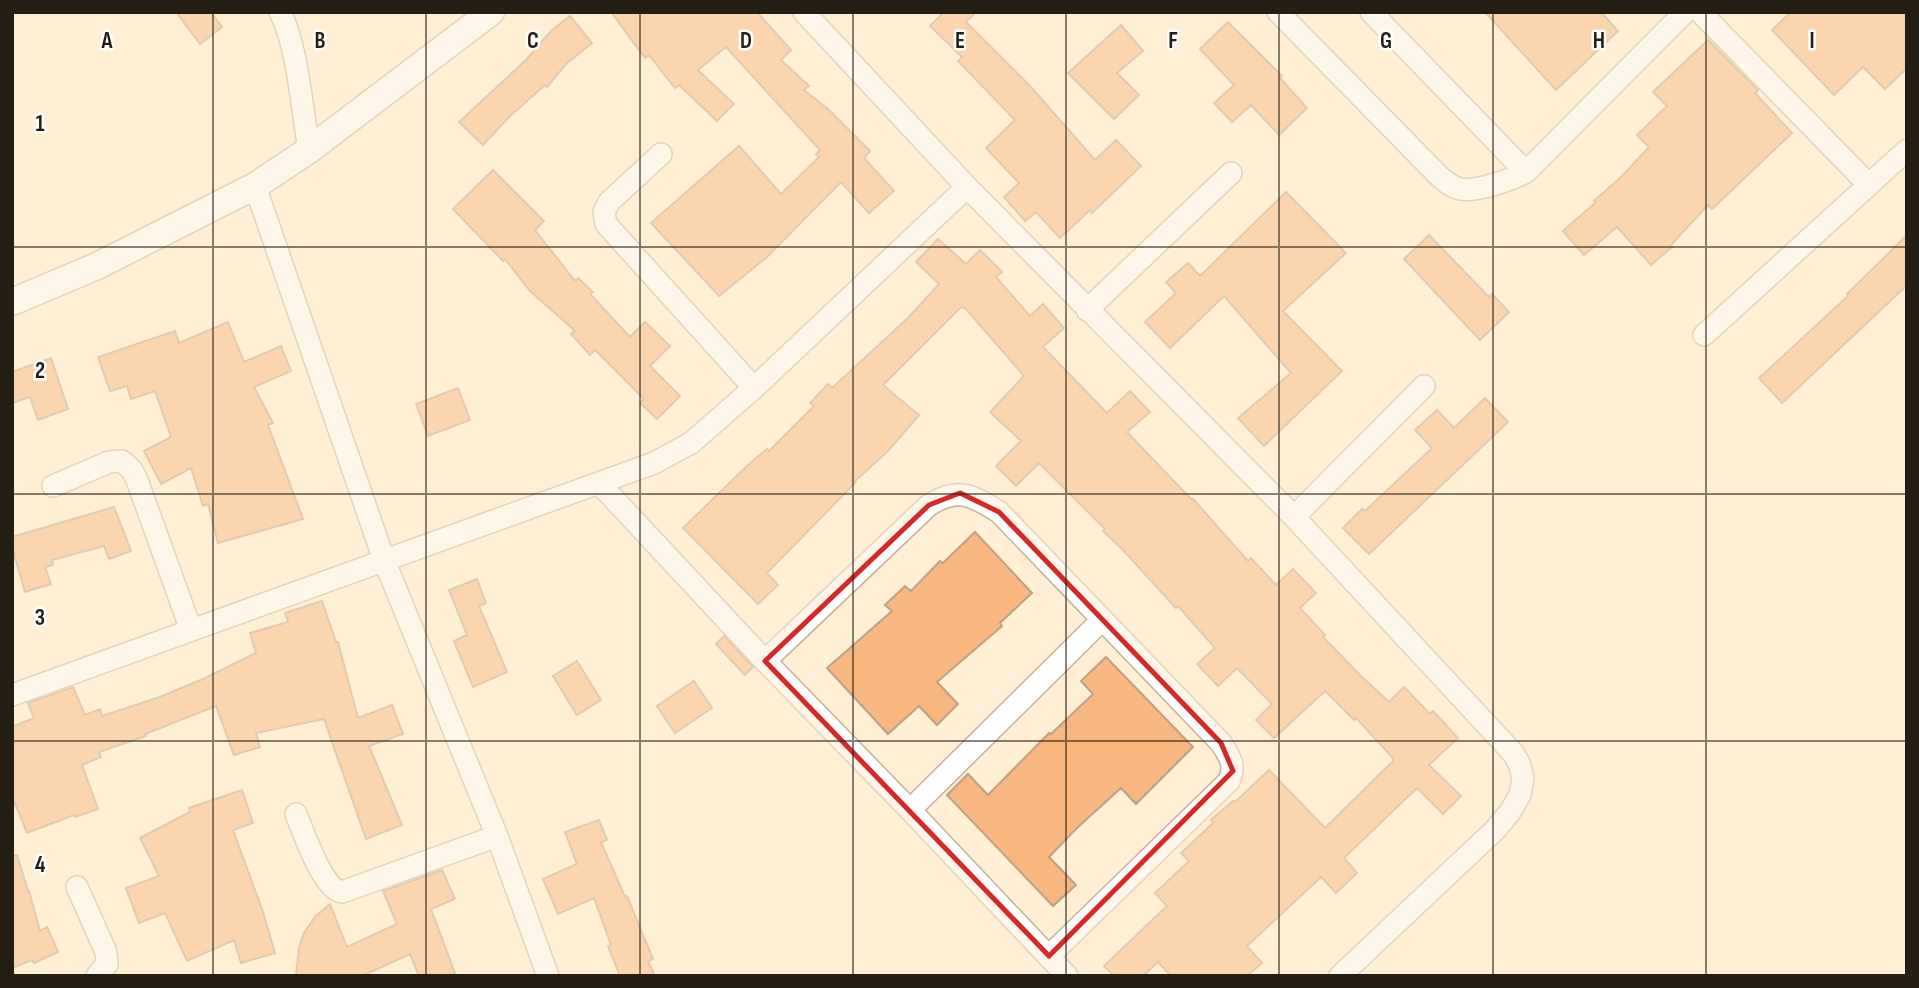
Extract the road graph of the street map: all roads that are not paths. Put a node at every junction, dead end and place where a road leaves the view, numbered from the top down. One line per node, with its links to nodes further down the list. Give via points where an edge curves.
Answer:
1 (279, 12): 9 (street, via 294,62)
2 (491, 12): 9 (street)
3 (804, 12): 15 (street)
4 (1278, 12): 11 (street, via 1450,185 1473,189)
5 (1371, 12): 11 (street)
6 (1685, 12): 11 (street)
7 (1700, 12): 13 (street)
8 (1907, 149): 13 (street)
9 (309, 150): 14 (street)
10 (661, 155): 20 (street, via 609,202 604,212 606,224)
11 (1526, 172)
12 (1231, 173): 17 (street)
13 (1869, 185): 18 (street)
14 (255, 186): 16 (street, via 97,266); 24 (street)
15 (967, 187): 17 (street); 20 (street)
16 (12, 302)
17 (1087, 310): 23 (street)
18 (1703, 335)
19 (1424, 386): 23 (street)
20 (754, 388): 21 (street, via 691,443 654,463)
21 (599, 483): 24 (street); 27 (street)
22 (53, 486): 26 (street, via 109,462 122,461 132,470)
23 (1294, 517): 37 (street, via 1513,754 1523,778 1520,795 1495,830)
24 (384, 560): 26 (street); 31 (street)
25 (1102, 620): 27 (street, via 999,513 960,494 943,496); 29 (street); 33 (street, via 1221,743 1233,771 1218,792)
26 (191, 630): 28 (street)
27 (765, 661): 29 (street)
28 (12, 695)
29 (911, 810): 33 (street)
30 (296, 814): 31 (street, via 326,882 336,892)
31 (497, 836): 35 (street)
32 (77, 887): 34 (street, via 106,952 107,964)
33 (1049, 956): 36 (street)
34 (97, 976)
35 (548, 976)
36 (1067, 976)
37 (1339, 976)

